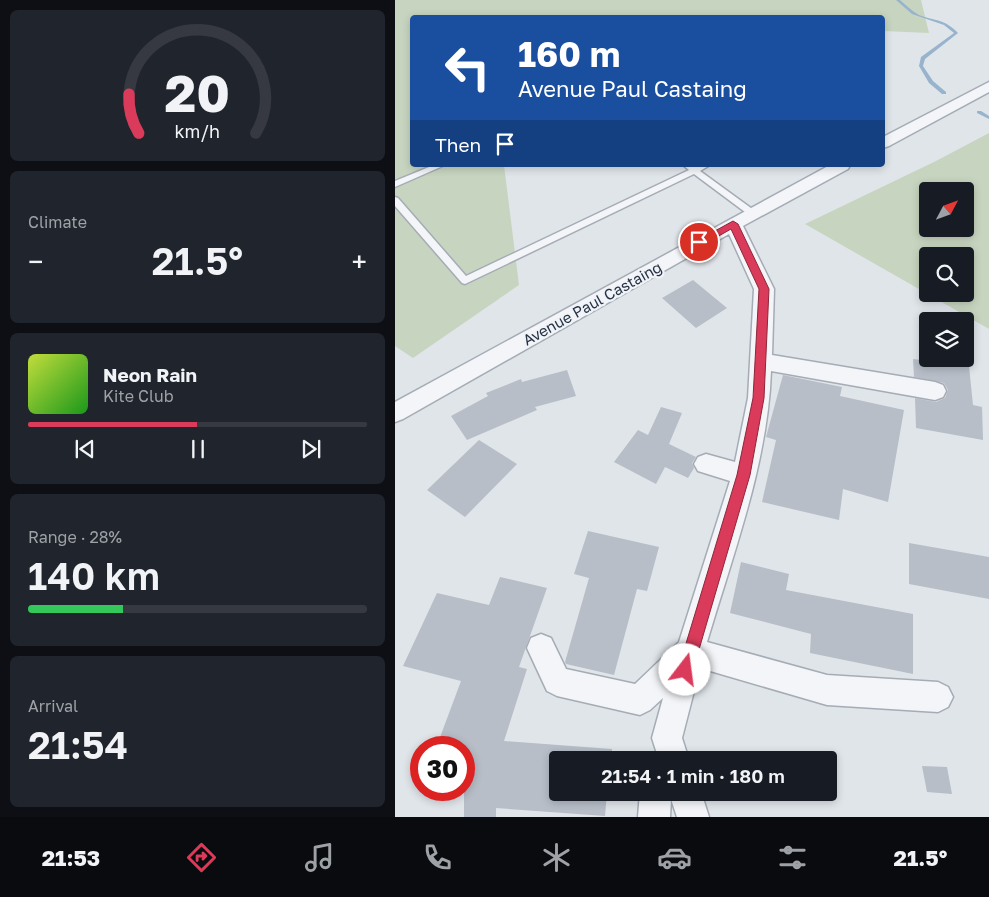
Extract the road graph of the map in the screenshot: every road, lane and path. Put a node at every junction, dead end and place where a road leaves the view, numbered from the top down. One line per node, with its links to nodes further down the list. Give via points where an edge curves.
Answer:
1 (989, 86): 2 (street)
2 (885, 143)
3 (436, 167): 6 (lane)
4 (838, 167): 8 (street, Avenue Paul Castaing)
5 (691, 168): 7 (lane, via 465,281); 8 (lane)
6 (395, 184)
7 (395, 200)
8 (743, 218): 9 (street, via 764,289); 11 (street, Avenue Paul Castaing)
9 (761, 361): 10 (street); 13 (street, via 759,398)
10 (935, 391)
11 (395, 413)
12 (706, 464): 13 (street)
13 (743, 475): 15 (street)
14 (541, 648): 15 (street, via 557,681 640,700)
15 (690, 651): 16 (street, via 827,690); 17 (street)
16 (938, 697)
17 (668, 751)
18 (655, 801): 20 (street)
19 (688, 801): 21 (street)
20 (654, 817)
21 (693, 817)

